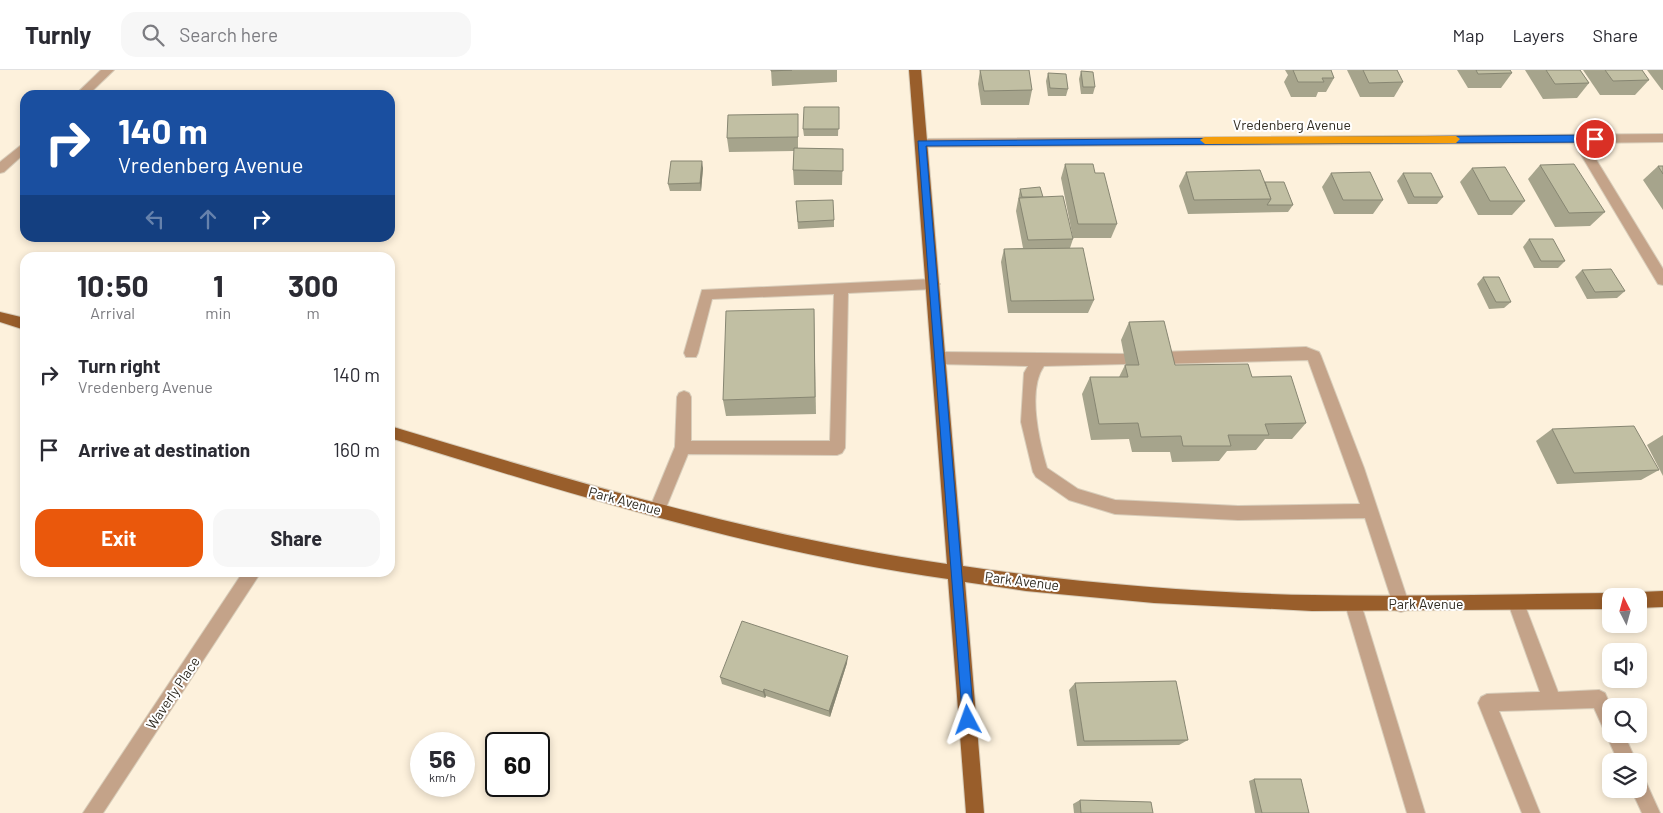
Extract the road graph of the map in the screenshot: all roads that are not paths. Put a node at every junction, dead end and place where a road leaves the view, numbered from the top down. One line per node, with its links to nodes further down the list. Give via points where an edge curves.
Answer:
1 (108, 70): 3 (street)
2 (915, 70): 6 (main road)
3 (86, 90)
4 (1663, 138): 5 (street, Vredenberg Avenue)
5 (1578, 139): 6 (street, Vredenberg Avenue); 9 (street)
6 (921, 143): 10 (main road)
7 (20, 151): 8 (street)
8 (0, 169)
9 (1663, 280)
10 (933, 284): 11 (street); 15 (main road)
11 (841, 288): 14 (street, via 707,294); 21 (street, via 837,448)
12 (0, 317): 13 (main road)
13 (20, 323)
14 (691, 353)
15 (938, 358): 18 (street); 24 (main road)
16 (1125, 358): 18 (street)
17 (1159, 358): 23 (street, via 1306,353 1314,356)
18 (1040, 360): 23 (street, via 1031,373 1028,422 1034,450 1041,472 1074,495 1115,507 1238,512)
19 (684, 397): 21 (street)
20 (395, 434): 22 (main road, Park Avenue)
21 (683, 447): 22 (street)
22 (657, 510): 24 (main road, Park Avenue, via 866,560)
23 (1370, 511): 31 (street)
24 (956, 572): 30 (main road, Park Avenue, via 1026,583 1154,595); 36 (main road)
25 (250, 577): 35 (street, Waverly Place)
26 (1663, 599): 27 (main road)
27 (1648, 600)
28 (1602, 601): 29 (main road, Park Avenue)
29 (1516, 603): 31 (main road, Park Avenue); 32 (street)
30 (1353, 604): 31 (main road, Park Avenue); 37 (street)
31 (1401, 604)
32 (1552, 700): 33 (street, via 1599,700); 38 (street, via 1487,703)
33 (1602, 707)
34 (1644, 798): 39 (street)
35 (92, 813)
36 (975, 813)
37 (1416, 813)
38 (1531, 813)
39 (1651, 813)

